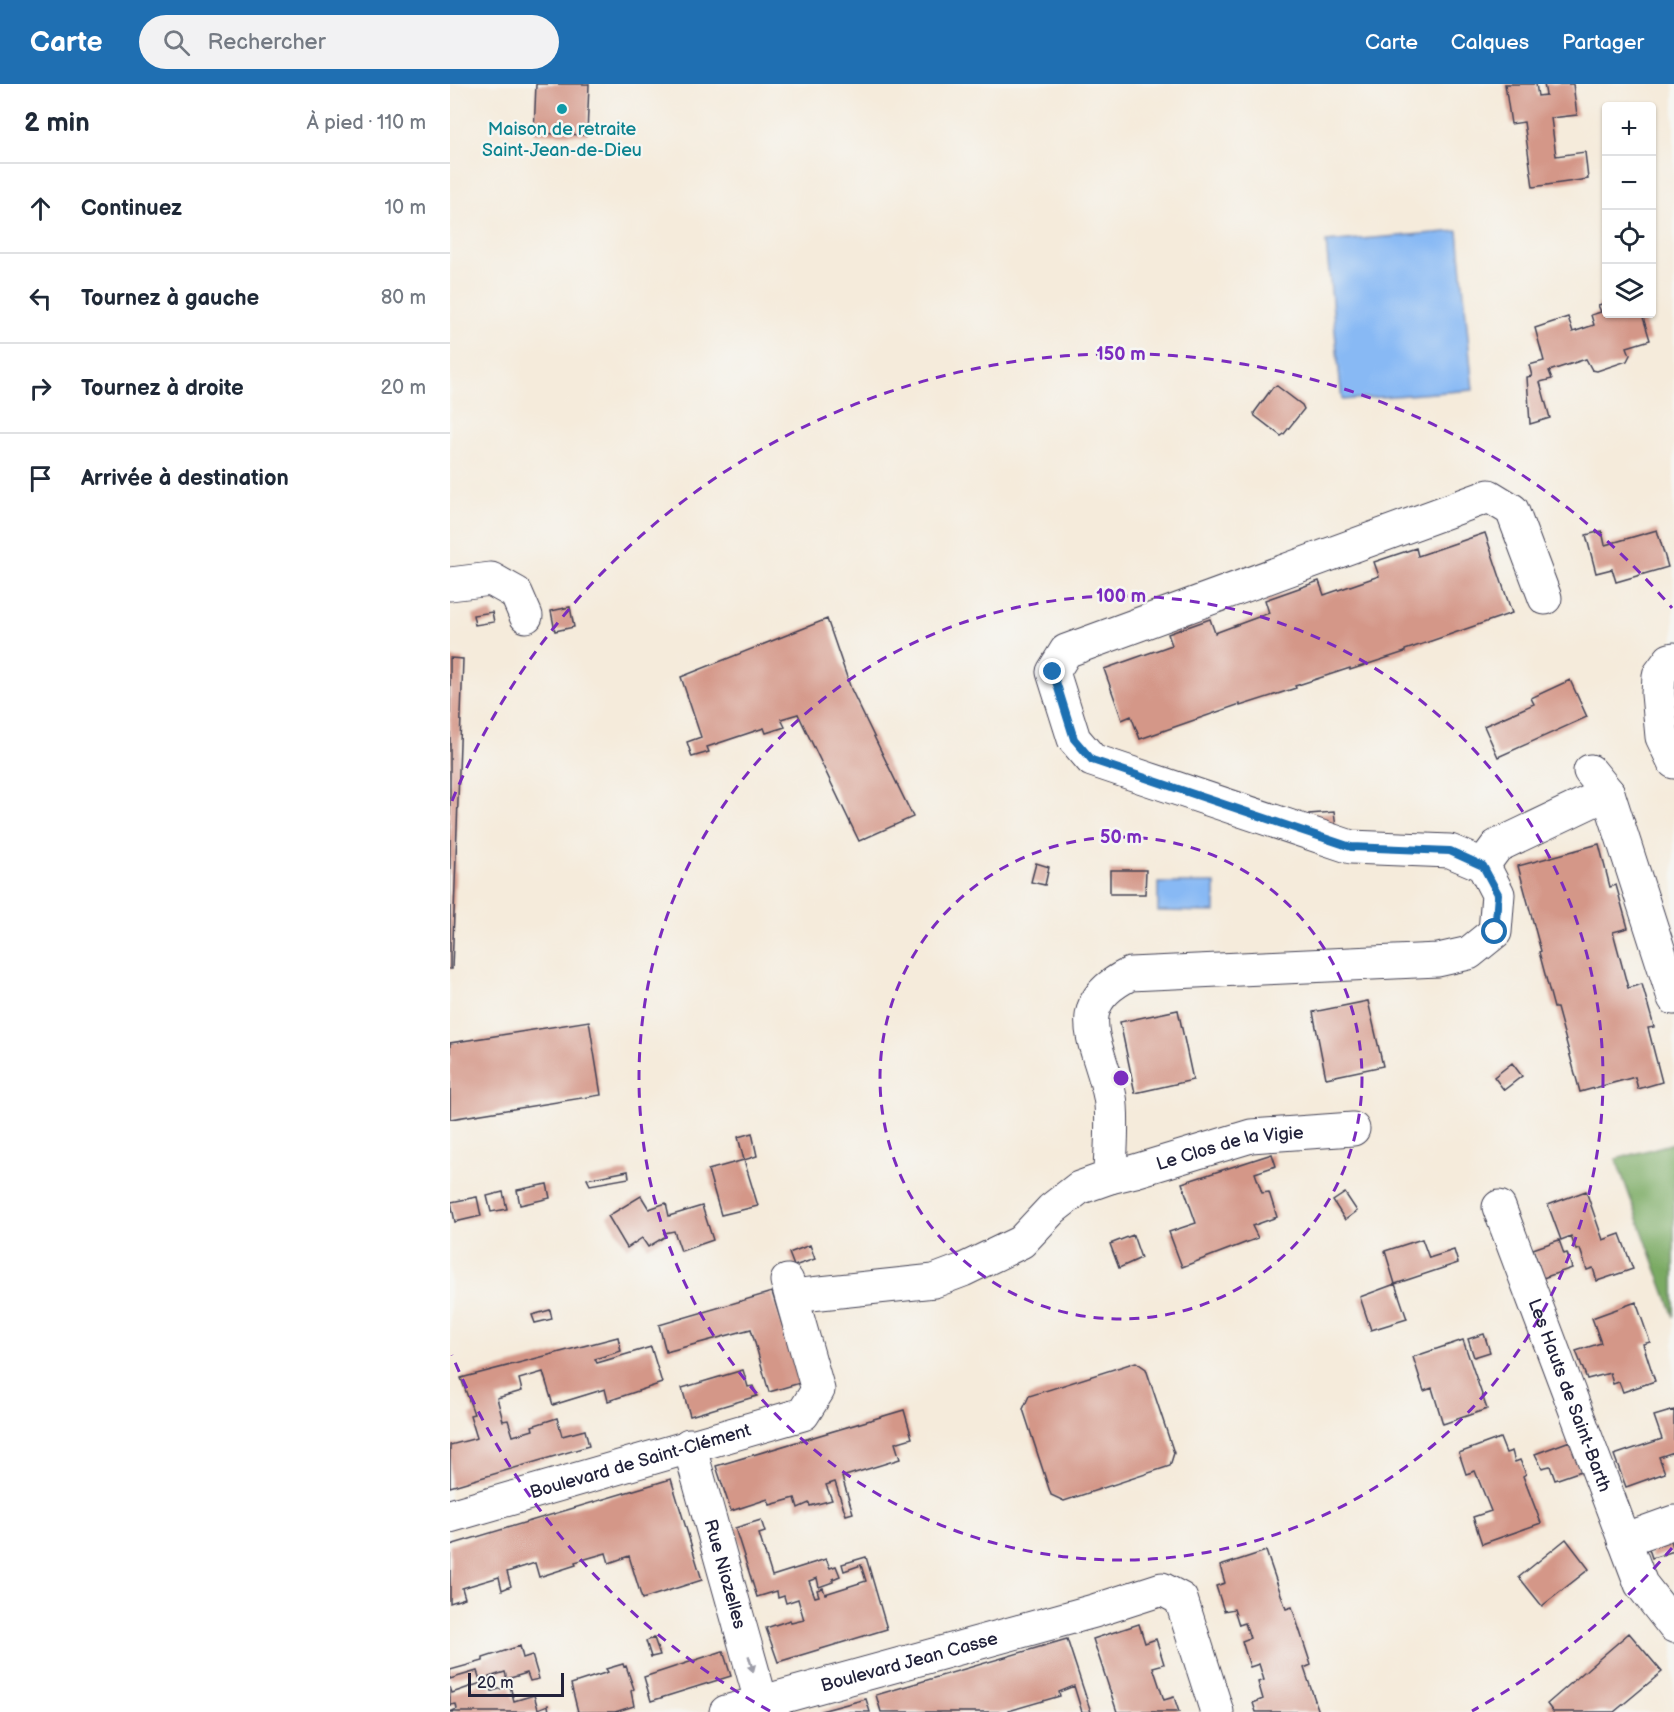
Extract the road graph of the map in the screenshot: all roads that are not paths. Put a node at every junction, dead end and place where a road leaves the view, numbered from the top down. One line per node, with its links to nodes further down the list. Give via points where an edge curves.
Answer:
1 (450, 584): 3 (street, via 491,579 516,592)
2 (1545, 598): 6 (street, via 1512,510 1489,496 1066,651 1053,672 1074,739 1092,760 1351,847 1450,851)
3 (526, 616)
4 (1674, 659): 5 (street, via 1659,675 1658,694 1662,737)
5 (1674, 762)
6 (1483, 866): 7 (street, via 1497,846 1599,782); 9 (street, via 1498,894 1495,932 1469,952 1438,960 1130,974 1114,982 1097,997 1090,1019 1110,1099)
7 (1674, 998)
8 (1353, 1129): 9 (street, Le Clos de la Vigie, via 1251,1136)
9 (1110, 1177): 11 (street, Le Clos de la Vigie, via 1079,1188 1052,1209 1021,1242 934,1281 789,1288)
10 (1499, 1207): 15 (street, Les Hauts de Saint-Barth)
11 (818, 1390): 12 (street, Boulevard de Saint-Clément, via 803,1414)
12 (690, 1446): 13 (street, Boulevard de Saint-Clément); 17 (street, Rue Niozelles, one-way to 17)
13 (450, 1516)
14 (1674, 1522): 15 (street)
15 (1623, 1540): 16 (street, Les Hauts de Saint-Barth, via 1641,1584)
16 (1674, 1626)
17 (761, 1701): 18 (street, Boulevard Jean Casse); 19 (street, Boulevard Jean Casse, via 1162,1589 1181,1599)
18 (726, 1712)
19 (1217, 1712)

